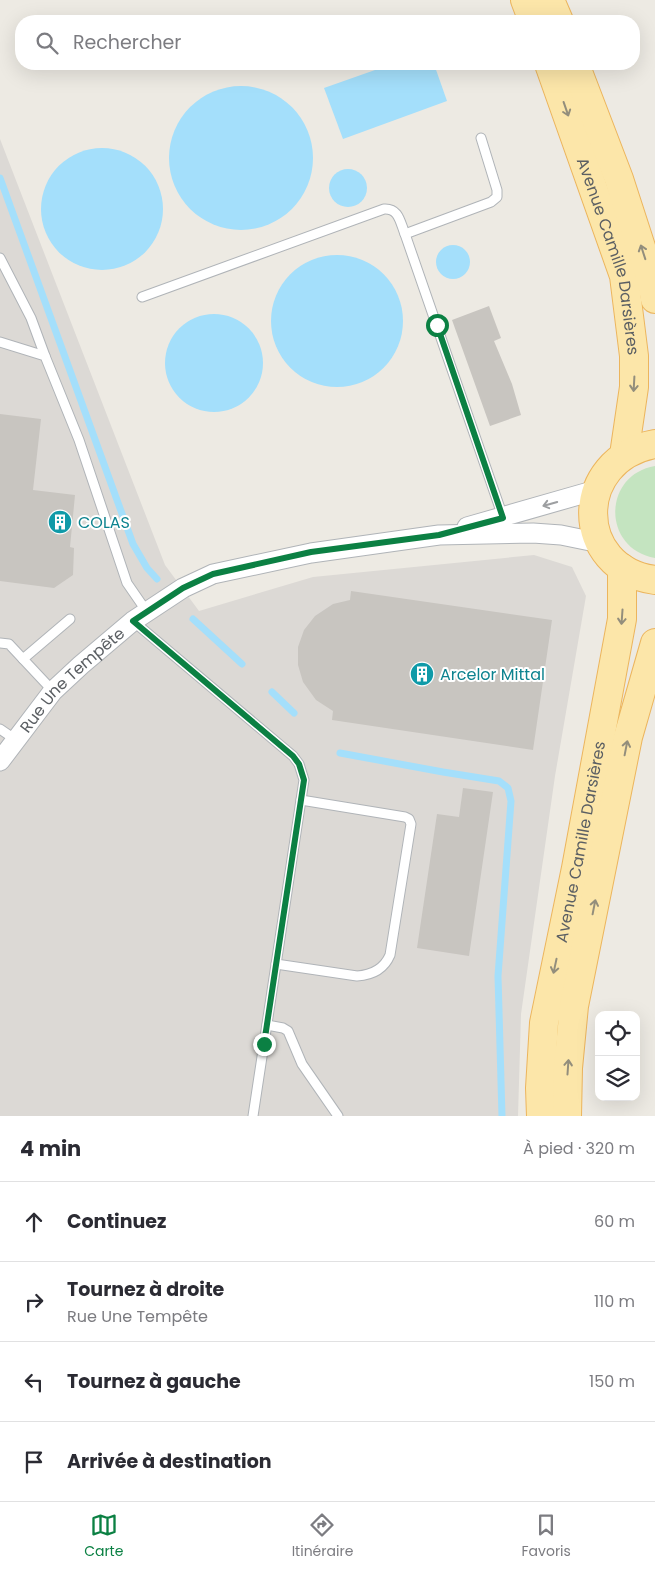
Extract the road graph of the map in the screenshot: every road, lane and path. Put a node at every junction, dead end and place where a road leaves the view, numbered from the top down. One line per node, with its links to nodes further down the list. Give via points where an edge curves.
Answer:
1 (525, 0): 3 (main road)
2 (550, 0): 4 (main road)
3 (531, 15)
4 (556, 15)
5 (551, 70): 15 (main road, Avenue Camille Darsières, one-way to 15, via 624,276 634,356 634,387)
6 (577, 70): 11 (main road, Avenue Camille Darsières, one-way to 6, via 620,178)
7 (481, 138): 8 (lane, via 497,197)
8 (405, 234): 10 (lane, via 396,212 391,208 384,209); 17 (lane)
9 (0, 258): 13 (lane, via 31,318)
10 (142, 297)
11 (655, 299)
12 (0, 342): 13 (lane)
13 (45, 356): 22 (lane, via 79,440)
14 (655, 444): 15 (main road)
15 (624, 455): 16 (main road, via 612,465)
16 (596, 490): 17 (street, Rue Une Tempête, one-way to 17); 19 (main road, via 594,526)
17 (503, 518): 18 (street, Rue Une Tempête)
18 (439, 535): 19 (street, Rue Une Tempête, via 533,533); 22 (street, Rue Une Tempête, via 311,552 213,574 183,588)
19 (600, 543): 20 (main road)
20 (622, 568): 21 (main road, via 641,578); 36 (main road, Avenue Camille Darsières, one-way to 36, via 622,619 544,1023)
21 (655, 580)
22 (140, 616): 27 (street, Rue Une Tempête); 31 (lane, via 293,756 304,780)
23 (70, 619): 26 (lane)
24 (0, 643): 26 (lane, via 9,644)
25 (655, 643): 37 (main road, Avenue Camille Darsières, one-way to 25, via 574,1006 628,737)
26 (23, 659): 27 (lane)
27 (53, 690): 29 (street, Rue Une Tempête)
28 (0, 729): 29 (lane)
29 (16, 740): 30 (street, Rue Une Tempête)
30 (0, 761)
31 (301, 800): 32 (lane); 32 (lane, via 405,817 411,824 390,955 383,967 371,974 358,976)
32 (276, 964): 33 (lane)
33 (267, 1026): 34 (lane); 35 (lane, via 288,1031 302,1064)
34 (254, 1116)
35 (338, 1116)
36 (541, 1116)
37 (567, 1116)

